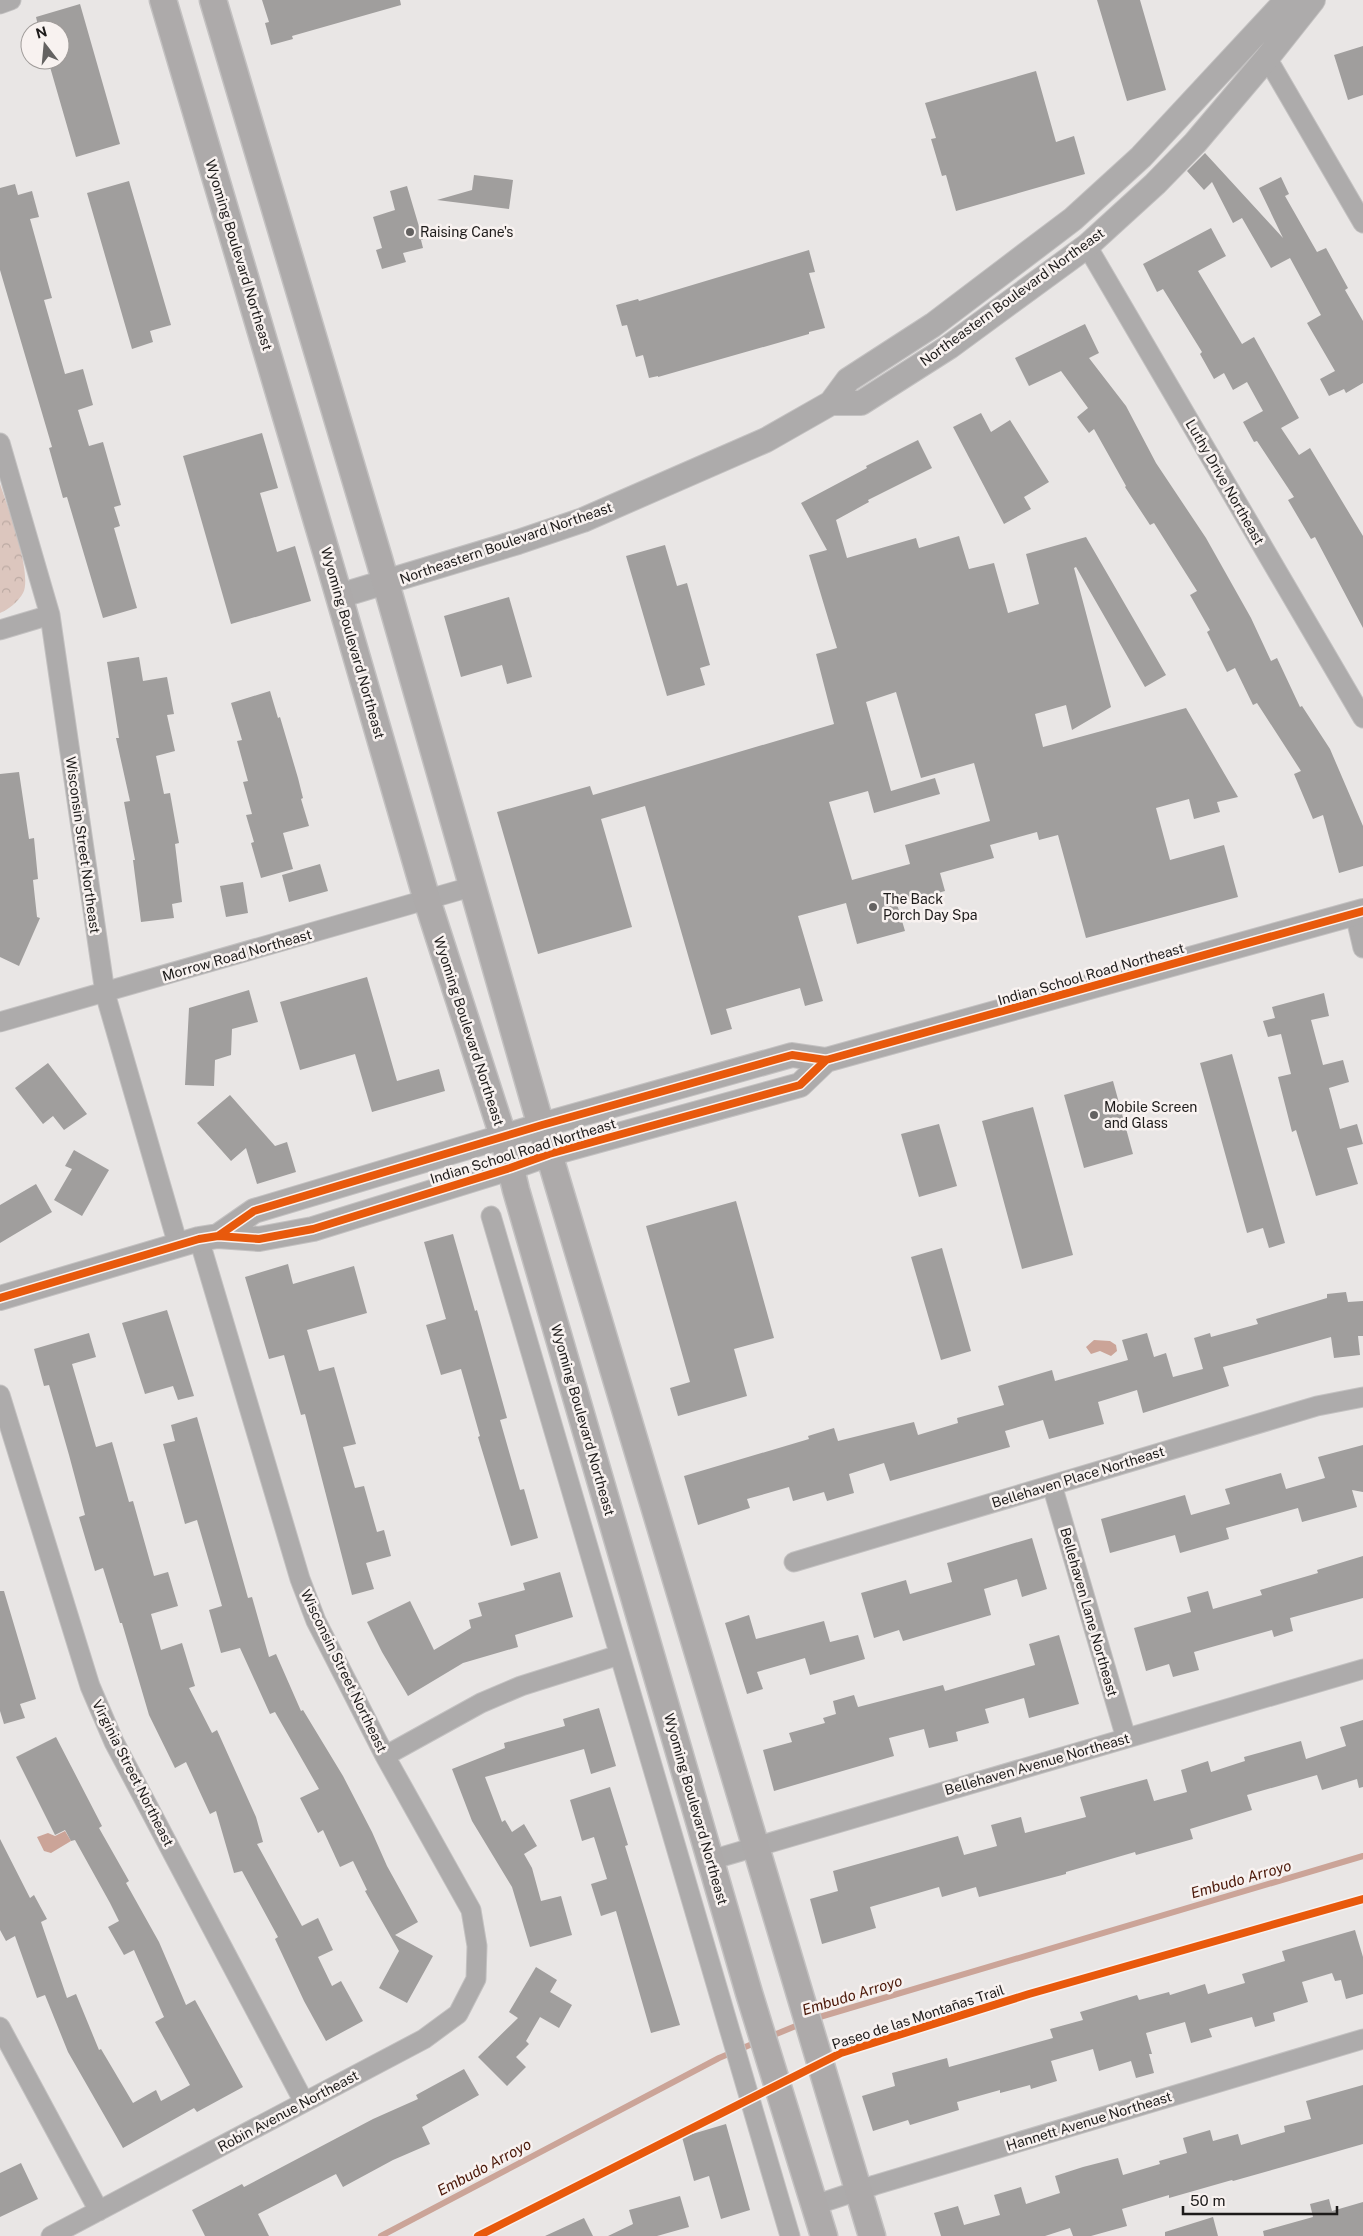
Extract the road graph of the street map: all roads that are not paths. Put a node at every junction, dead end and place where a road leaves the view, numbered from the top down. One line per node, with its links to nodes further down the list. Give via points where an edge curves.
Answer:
1 (11, 0): 6 (street)
2 (163, 0): 17 (main road, Wyoming Boulevard Northeast)
3 (213, 0): 16 (main road)
4 (1287, 0): 8 (street, Northeastern Boulevard Northeast)
5 (1312, 0): 7 (street, Northeastern Boulevard Northeast)
6 (0, 4)
7 (1267, 58): 10 (street, Northeastern Boulevard Northeast, via 1196,143); 11 (street)
8 (1221, 68): 9 (street, Northeastern Boulevard Northeast, via 1141,157); 10 (street, via 1220,90 1162,159)
9 (1116, 179): 13 (street, via 1113,202 988,302); 14 (street, Northeastern Boulevard Northeast, via 1073,219 933,325 848,380)
10 (1155, 184): 12 (street, Northeastern Boulevard Northeast)
11 (1363, 223)
12 (1087, 246): 13 (street, Northeastern Boulevard Northeast); 20 (street, Luthy Drive Northeast)
13 (975, 327): 14 (street, Northeastern Boulevard Northeast, via 861,403)
14 (831, 404): 16 (street, Northeastern Boulevard Northeast, via 766,440 583,520)
15 (0, 443): 18 (street, Wisconsin Street Northeast)
16 (386, 583): 17 (street, Northeastern Boulevard Northeast); 21 (main road)
17 (339, 596): 22 (main road, Wyoming Boulevard Northeast)
18 (50, 615): 19 (street); 25 (street, Wisconsin Street Northeast)
19 (0, 630)
20 (1363, 718)
21 (474, 886): 22 (street, Morrow Road Northeast); 28 (main road)
22 (427, 900): 25 (street, Morrow Road Northeast); 29 (main road, Wyoming Boulevard Northeast)
23 (1359, 912): 24 (street); 27 (street, Indian School Road Northeast)
24 (1363, 948)
25 (106, 993): 26 (street, Morrow Road Northeast); 33 (street, Wisconsin Street Northeast)
26 (0, 1022)
27 (826, 1060): 28 (street, Indian School Road Northeast, via 792,1055); 30 (street, Indian School Road Northeast, via 800,1084)
28 (542, 1125): 29 (street, Indian School Road Northeast); 30 (main road)
29 (503, 1136): 31 (main road, Wyoming Boulevard Northeast); 33 (street, Indian School Road Northeast, via 254,1211)
30 (549, 1154): 31 (street, Indian School Road Northeast); 43 (main road)
31 (510, 1168): 33 (street, Indian School Road Northeast, via 313,1228 259,1239); 44 (main road, Wyoming Boulevard Northeast)
32 (491, 1216): 39 (street)
33 (198, 1240): 34 (street, Indian School Road Northeast); 42 (street, Wisconsin Street Northeast, via 300,1579 316,1621)
34 (0, 1298)
35 (0, 1395): 48 (street, Virginia Street Northeast, via 90,1686 119,1750)
36 (1363, 1397): 37 (street, Bellehaven Place Northeast, via 1317,1406)
37 (1052, 1485): 38 (street, Bellehaven Place Northeast); 41 (street, Bellehaven Lane Northeast)
38 (794, 1562)
39 (620, 1655): 42 (street, via 521,1686 481,1703); 53 (street)
40 (1363, 1668): 41 (street, Bellehaven Avenue Northeast)
41 (1126, 1738): 43 (street, Bellehaven Avenue Northeast)
42 (386, 1756): 45 (street, Wisconsin Street Northeast, via 471,1910)
43 (756, 1846): 44 (street, Bellehaven Avenue Northeast); 49 (main road)
44 (711, 1860): 50 (main road, Wyoming Boulevard Northeast)
45 (477, 1946): 48 (street, Robin Avenue Northeast, via 476,1979 458,2014 424,2039)
46 (0, 2027): 51 (street)
47 (1363, 2039): 49 (street, Hannett Avenue Northeast)
48 (304, 2102): 51 (street, Robin Avenue Northeast)
49 (859, 2190): 50 (street, Hannett Avenue Northeast); 55 (main road)
50 (815, 2205): 54 (main road, Wyoming Boulevard Northeast)
51 (98, 2211): 52 (street, Robin Avenue Northeast)
52 (51, 2236)
53 (790, 2236)
54 (824, 2236)
55 (872, 2236)

